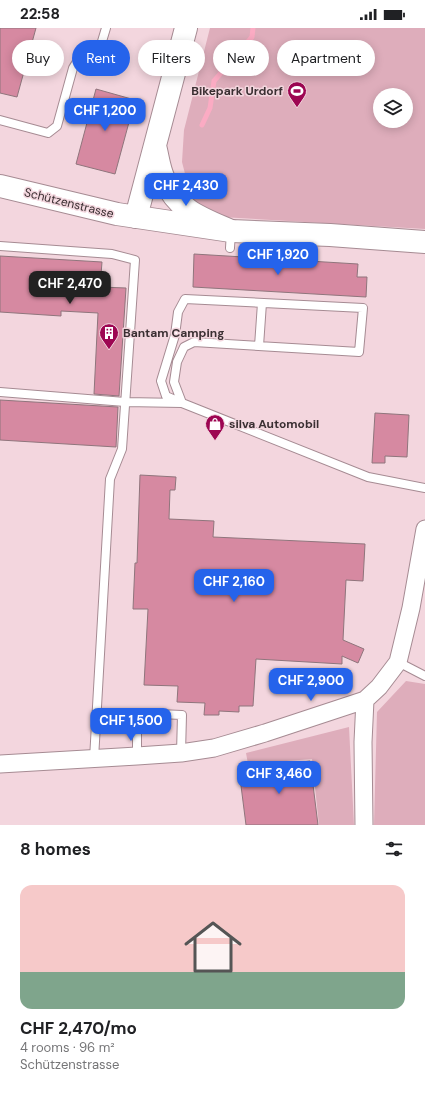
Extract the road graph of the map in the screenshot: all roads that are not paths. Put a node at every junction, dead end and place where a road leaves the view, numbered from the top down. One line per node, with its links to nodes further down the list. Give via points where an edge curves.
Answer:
1 (106, 28): 3 (lane, via 97,58 91,62 78,60 73,68 57,126 48,134)
2 (186, 28): 4 (main road)
3 (0, 120)
4 (154, 145): 6 (main road); 7 (main road, via 164,178 182,206)
5 (0, 186): 6 (main road, Schützenstrasse)
6 (136, 217): 7 (main road, Schützenstrasse)
7 (231, 239): 8 (main road, Schützenstrasse, via 330,235)
8 (421, 245)
9 (0, 246): 13 (lane, via 112,254 135,260)
10 (262, 303): 11 (lane); 11 (lane, via 363,308 359,352); 14 (lane, via 185,299 178,312 161,382 166,396)
11 (259, 346): 14 (lane, via 194,342 184,347 176,362 174,382)
12 (0, 392): 13 (lane)
13 (125, 402): 14 (lane); 22 (lane, via 122,449 110,479)
14 (182, 403): 15 (lane, via 368,477)
15 (425, 488)
16 (425, 529): 17 (street)
17 (398, 662): 18 (lane); 19 (street, via 379,687)
18 (425, 676)
19 (365, 700): 20 (street, via 214,748); 24 (street)
20 (182, 753): 21 (street); 21 (lane, via 182,715 138,714)
21 (137, 756): 22 (street)
22 (94, 759): 23 (street)
23 (0, 764)
24 (364, 825)

